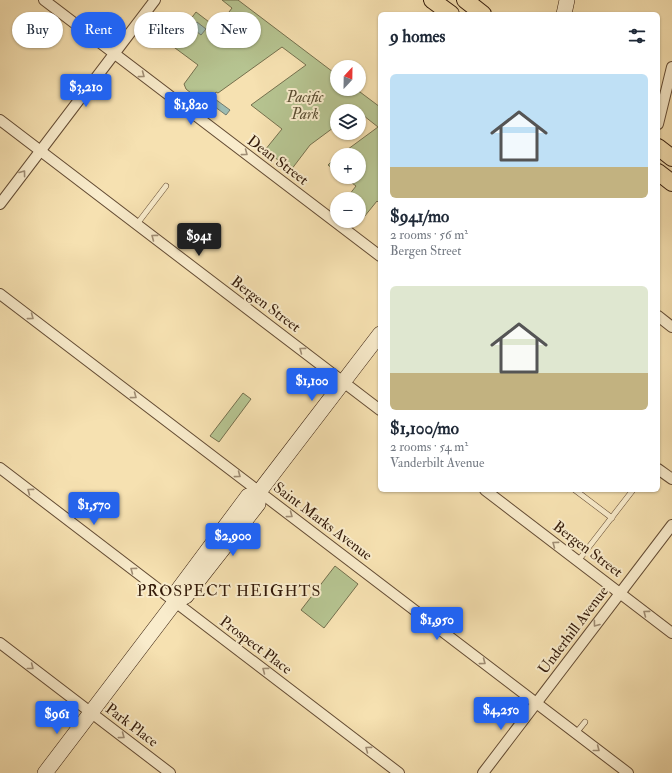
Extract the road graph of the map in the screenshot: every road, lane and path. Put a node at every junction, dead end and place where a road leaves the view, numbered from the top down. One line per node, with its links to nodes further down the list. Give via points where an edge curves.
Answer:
1 (44, 0): 9 (street, Dean Street)
2 (155, 0): 9 (street)
3 (433, 0): 6 (main road)
4 (465, 0): 7 (main road)
5 (567, 0): 8 (main road)
6 (448, 12)
7 (480, 12)
8 (564, 12)
9 (115, 54): 14 (street); 21 (street, Dean Street, one-way to 21)
10 (672, 67): 11 (street)
11 (660, 116)
12 (0, 120): 14 (street, Bergen Street)
13 (660, 149): 15 (main road)
14 (40, 150): 19 (street, one-way to 14); 20 (street, Bergen Street)
15 (672, 158)
16 (660, 173): 17 (main road)
17 (672, 182)
18 (166, 186): 20 (lane)
19 (0, 204)
20 (137, 224): 26 (street, Bergen Street, one-way to 20)
21 (378, 254)
22 (0, 294): 31 (street, Saint Marks Avenue, one-way to 31)
23 (660, 318): 24 (street)
24 (672, 327)
25 (378, 337): 26 (main road)
26 (344, 382): 27 (street, Bergen Street); 31 (main road)
27 (378, 408)
28 (0, 468): 39 (street, Prospect Place, one-way to 28)
29 (660, 470): 30 (street)
30 (672, 479)
31 (259, 492): 39 (main road, via 248,496 178,590); 42 (street, Saint Marks Avenue, one-way to 42)
32 (488, 492): 37 (street, Bergen Street, one-way to 32)
33 (578, 492): 35 (lane)
34 (632, 492): 35 (lane)
35 (612, 518): 37 (lane)
36 (672, 524): 38 (street, Underhill Avenue)
37 (578, 561): 38 (street, Bergen Street)
38 (620, 593): 40 (street, Bergen Street, one-way to 38); 42 (street, Underhill Avenue, one-way to 42)
39 (175, 602): 43 (main road); 48 (street, Prospect Place, one-way to 39)
40 (672, 633)
41 (0, 643): 43 (street, Park Place, one-way to 43)
42 (536, 703): 45 (street, Saint Marks Avenue); 49 (street, Underhill Avenue)
43 (91, 713): 46 (main road); 47 (street, Park Place, one-way to 47)
44 (585, 722): 45 (lane)
45 (576, 733): 50 (street, Saint Marks Avenue, one-way to 50)
46 (45, 773)
47 (170, 773)
48 (399, 773)
49 (483, 773)
50 (628, 773)

